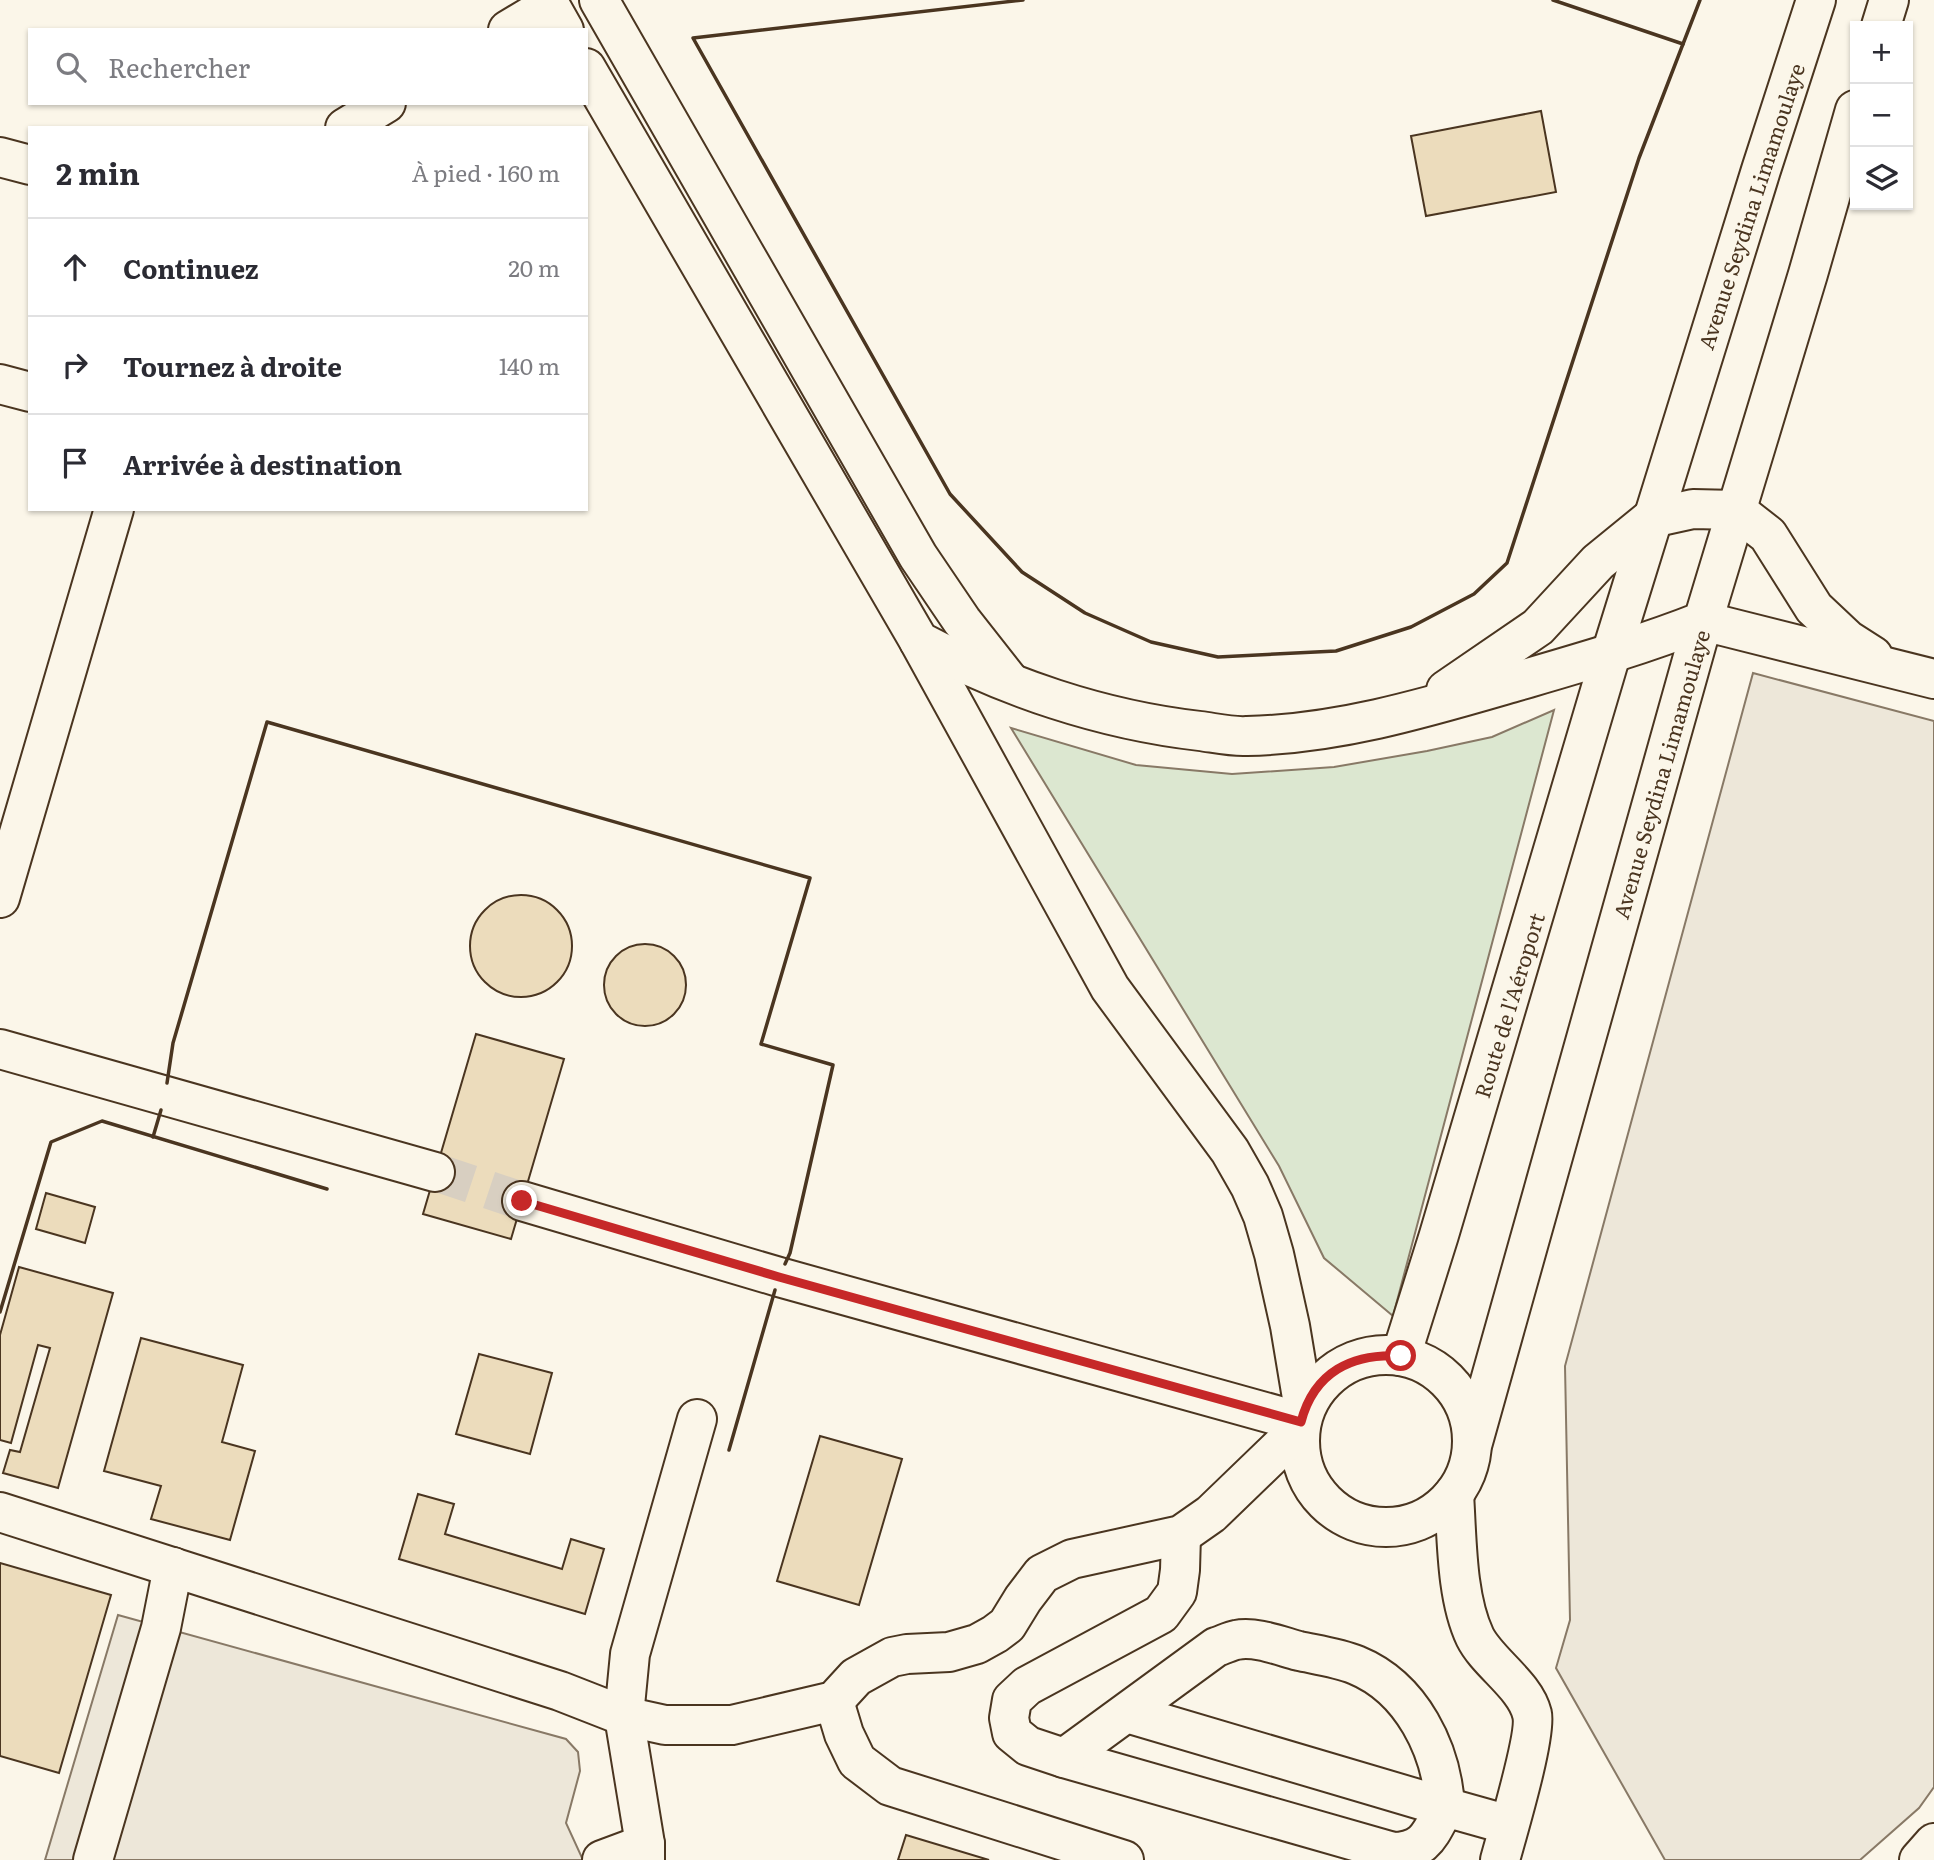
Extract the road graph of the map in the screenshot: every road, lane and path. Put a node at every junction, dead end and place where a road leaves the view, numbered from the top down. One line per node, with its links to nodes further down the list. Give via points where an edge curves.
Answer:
1 (599, 0): 23 (main road, via 918,556)
2 (1816, 0): 17 (main road, Avenue Seydina Limamoulaye)
3 (1889, 0): 5 (main road)
4 (554, 11): 6 (main road)
5 (1883, 21)
6 (513, 28)
7 (588, 71): 19 (main road)
8 (383, 105): 9 (main road)
9 (348, 126)
10 (1850, 127): 15 (main road, Avenue Seydina Limamoulaye)
11 (0, 157): 12 (main road)
12 (28, 164)
13 (0, 384): 14 (main road)
14 (28, 391)
15 (1736, 510): 17 (main road, via 1693,509); 18 (main road, Avenue Seydina Limamoulaye); 21 (main road, via 1768,535 1814,608 1848,640)
16 (113, 511): 25 (main road)
17 (1651, 518): 20 (main road, Avenue Seydina Limamoulaye); 24 (main road, via 1598,562 1538,627)
18 (1703, 621): 20 (main road); 21 (main road); 32 (main road, Avenue Seydina Limamoulaye)
19 (919, 641): 23 (main road); 31 (main road, via 1110,988 1230,1151 1250,1186 1274,1254)
20 (1611, 654): 24 (main road); 29 (main road, Route de l'Aéroport)
21 (1896, 669): 22 (main road)
22 (1934, 680)
23 (1010, 682): 24 (main road, via 1082,708 1152,726 1244,736 1318,731)
24 (1417, 710)
25 (0, 898)
26 (0, 1049): 27 (main road)
27 (435, 1172)
28 (522, 1201): 31 (main road, via 779,1277)
29 (1401, 1356): 31 (main road, via 1379,1354 1333,1371 1316,1389); 32 (main road, via 1430,1366 1453,1385 1468,1411)
30 (697, 1419): 39 (main road, via 630,1654)
31 (1302, 1420): 33 (main road, via 1301,1457 1311,1484 1329,1506 1355,1522 1384,1527 1410,1524 1435,1513); 35 (main road, via 1211,1514)
32 (1473, 1442): 33 (main road, via 1467,1471)
33 (1454, 1494): 42 (main road, via 1465,1603 1476,1637 1533,1716)
34 (0, 1511): 36 (main road)
35 (1181, 1535): 37 (main road, via 1057,1566 1042,1574 1007,1625 995,1634 949,1652 892,1657 856,1677); 40 (main road, via 1177,1592 1161,1614 1027,1686 1012,1700 1012,1733 1028,1746)
36 (173, 1567): 39 (main road, via 560,1690); 45 (main road, via 161,1628)
37 (834, 1701): 39 (main road, via 732,1725 665,1725); 47 (main road, via 857,1761 890,1786)
38 (1127, 1713): 40 (main road); 41 (main road); 41 (main road, via 1216,1647 1237,1639 1356,1664 1382,1679 1404,1700 1434,1746)
39 (624, 1716): 44 (main road)
40 (1063, 1758): 41 (main road, via 1393,1852 1410,1852 1426,1840)
41 (1445, 1807): 42 (main road)
42 (1505, 1842)
43 (1934, 1843): 48 (main road)
44 (645, 1852): 46 (main road)
45 (93, 1860)
46 (602, 1860)
47 (1124, 1860)
48 (1919, 1860)

